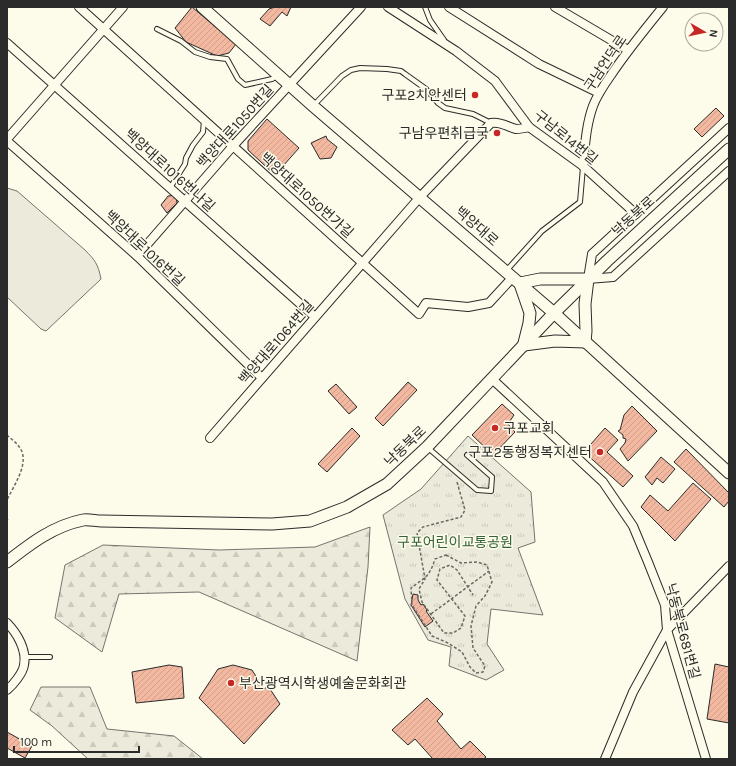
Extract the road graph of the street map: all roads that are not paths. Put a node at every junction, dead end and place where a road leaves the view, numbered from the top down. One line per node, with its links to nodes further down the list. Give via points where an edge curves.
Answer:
1 (79, 7): 11 (street, 백양대로1050번가길)
2 (123, 7): 11 (street)
3 (202, 7): 15 (main road, 백양대로)
4 (361, 7): 17 (street, 백양대로1050번길)
5 (388, 7): 13 (street, 구남로14번길)
6 (425, 7): 13 (lane, via 430,20)
7 (449, 7): 18 (street, via 539,64)
8 (555, 7): 14 (street)
9 (663, 7): 14 (street, 구남언덕로)
10 (157, 28): 15 (lane, via 195,52 227,60 238,79 245,85 272,79)
11 (103, 29): 16 (street); 20 (street, 백양대로1050번가길)
12 (7, 43): 16 (street, 백양대로1016번나길)
13 (447, 45): 22 (street, 구남로14번길, via 496,81)
14 (628, 50): 18 (street, 구남언덕로)
15 (278, 75): 17 (main road, 백양대로)
16 (55, 85): 24 (street); 29 (street, 백양대로1016번나길)
17 (289, 85): 19 (main road, 백양대로); 25 (street, 백양대로1050번길)
18 (599, 93): 27 (street, 구남언덕로, via 589,119)
19 (313, 106): 21 (lane, via 351,70 387,69 406,74 445,108 473,114); 30 (main road, 백양대로)
20 (204, 120): 25 (street, 백양대로1050번가길); 29 (lane, via 203,132 192,145 185,164)
21 (491, 123): 22 (street, via 501,122 515,128); 30 (street, 백양대로1064번길)
22 (529, 128): 27 (street, 구남로14번길)
23 (729, 128): 32 (street)
24 (7, 140): 33 (street, 백양대로1016번길)
25 (233, 146): 31 (street, 백양대로1050번길); 34 (street, 백양대로1050번가길)
26 (729, 149): 36 (main road, 낙동북로)
27 (583, 166): 32 (street, 구남로14번길); 35 (lane, via 580,202 542,230)
28 (729, 171): 36 (street, via 613,277)
29 (170, 188): 31 (street, 백양대로1016번나길)
30 (420, 197): 34 (street, 백양대로1064번길); 35 (main road, 백양대로)
31 (185, 201): 33 (street, 백양대로1050번길); 38 (street, 백양대로1016번나길)
32 (636, 214): 36 (street, via 592,254)
33 (137, 256): 41 (street, 백양대로1016번길)
34 (363, 263): 35 (street, via 419,314 426,303 468,307 489,303); 38 (street, 백양대로1064번길)
35 (513, 277): 36 (main road); 37 (main road, 백양대로); 40 (main road, via 530,313)
36 (588, 279): 37 (main road, 낙동북로); 39 (main road)
37 (554, 313): 39 (main road, 백양대로); 40 (main road, 낙동북로)
38 (315, 317): 41 (street, 백양대로1064번길)
39 (585, 342): 40 (main road, via 555,341); 46 (main road, 백양대로)
40 (524, 345): 42 (main road, 낙동북로)
41 (262, 378): 43 (street, 백양대로1064번길)
42 (491, 378): 44 (main road, 낙동북로); 50 (street, 낙동북로681번길, via 603,482 633,526 646,556 665,605)
43 (210, 438)
44 (427, 447): 45 (lane, via 477,490 491,491 492,477); 47 (main road, 낙동북로, via 387,484 347,508 310,521 272,524 84,520 47,533)
45 (467, 455)
46 (729, 473)
47 (7, 562)
48 (729, 566): 50 (street)
49 (7, 623): 51 (street, via 15,631)
50 (667, 630): 54 (street, via 633,692); 55 (street, 낙동북로681번길)
51 (24, 657): 52 (lane); 53 (street, via 24,665 14,684)
52 (50, 657)
53 (7, 690)
54 (605, 759)
55 (706, 759)

